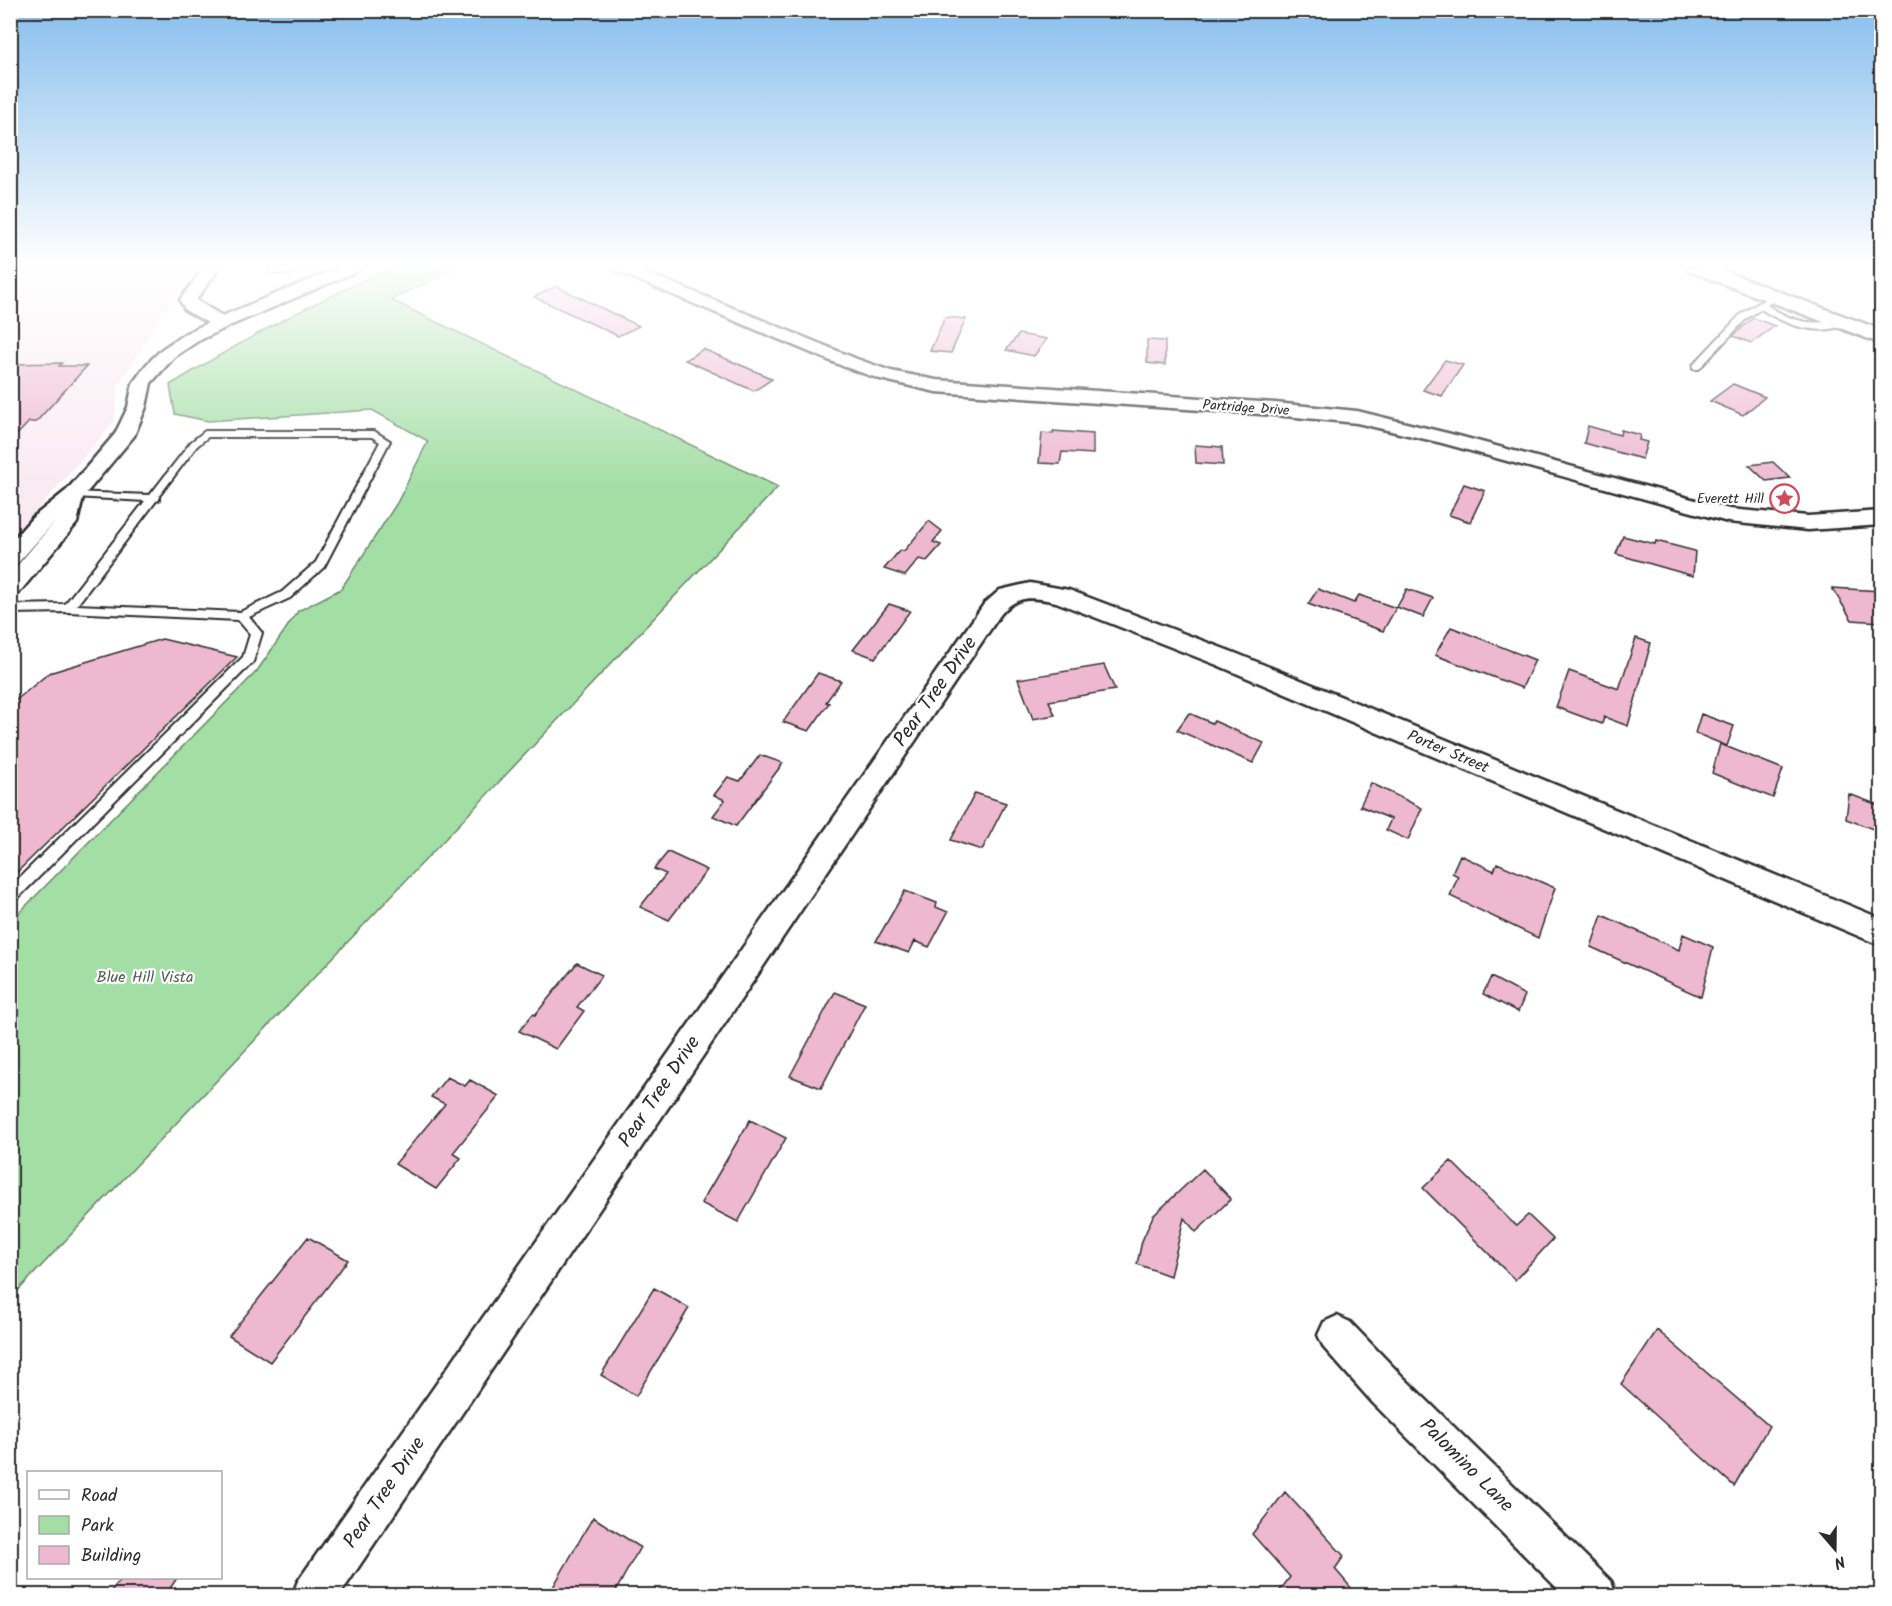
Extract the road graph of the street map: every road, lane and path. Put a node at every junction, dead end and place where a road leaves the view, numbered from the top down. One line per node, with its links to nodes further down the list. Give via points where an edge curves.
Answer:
1 (186, 342): 5 (street, via 152,369 142,383 124,436)
2 (804, 342): 7 (street, Partridge Drive, via 850,363 936,386 1357,417 1728,515 1808,523)
3 (1720, 342): 4 (lane)
4 (1696, 367)
5 (75, 494): 6 (lane); 8 (street, via 40,523); 9 (street, via 66,523)
6 (155, 498): 11 (lane); 13 (lane, via 205,434 374,434 385,441 320,564 286,595)
7 (1881, 518)
8 (10, 558)
9 (10, 589)
10 (1011, 593): 15 (street, Porter Street, via 1040,591 1061,595 1226,659); 17 (street, Pear Tree Drive, via 990,610)
11 (68, 608): 12 (lane); 13 (lane)
12 (10, 609)
13 (241, 616): 14 (lane, via 256,633 249,659)
14 (10, 897)
15 (1881, 933)
16 (1337, 1335): 18 (street, Palomino Lane)
17 (314, 1596)
18 (1596, 1596)

